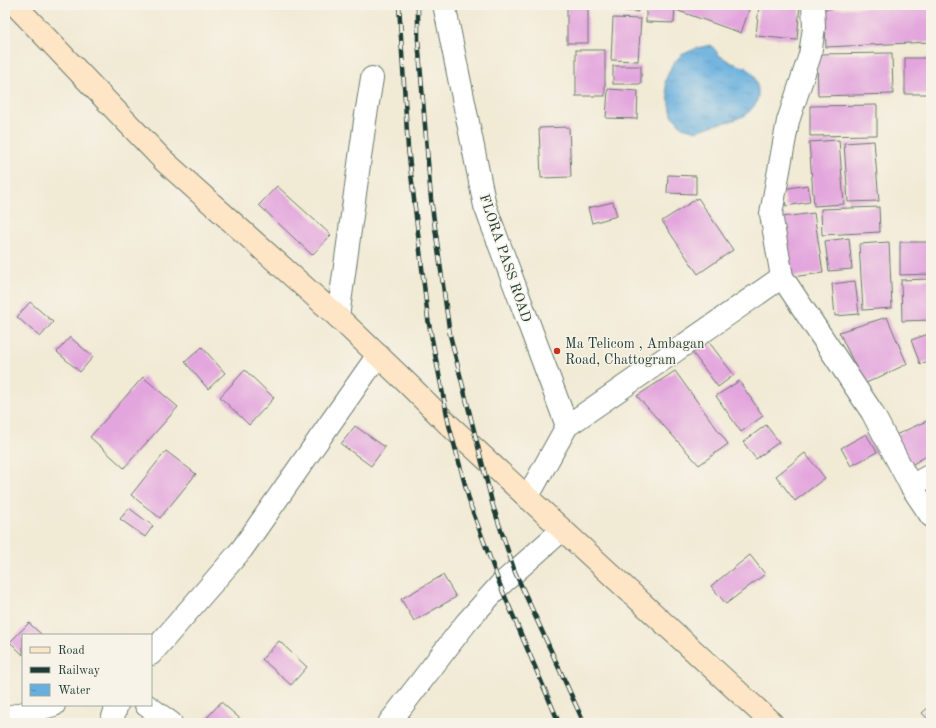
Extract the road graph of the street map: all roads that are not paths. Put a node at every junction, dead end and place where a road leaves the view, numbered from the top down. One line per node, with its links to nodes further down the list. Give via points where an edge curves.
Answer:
1 (15, 5): 6 (main road, via 163,160)
2 (445, 5): 8 (street, FLORA PASS ROAD, via 485,206)
3 (813, 5): 5 (street, via 814,27 810,55 788,121 771,214)
4 (372, 78): 6 (street)
5 (782, 277): 8 (street); 10 (street, via 872,412)
6 (338, 316): 7 (main road)
7 (378, 355): 11 (main road); 14 (street, via 242,550)
8 (567, 426): 11 (street)
9 (931, 475): 10 (street)
10 (912, 486): 12 (street)
11 (527, 498): 13 (main road)
12 (931, 516)
13 (562, 530): 21 (street, via 500,585 466,623); 22 (main road)
14 (152, 653)
15 (50, 706): 18 (street)
16 (117, 706): 19 (street)
17 (147, 706): 20 (street)
18 (5, 718)
19 (111, 723)
20 (171, 723)
21 (390, 723)
22 (772, 723)

